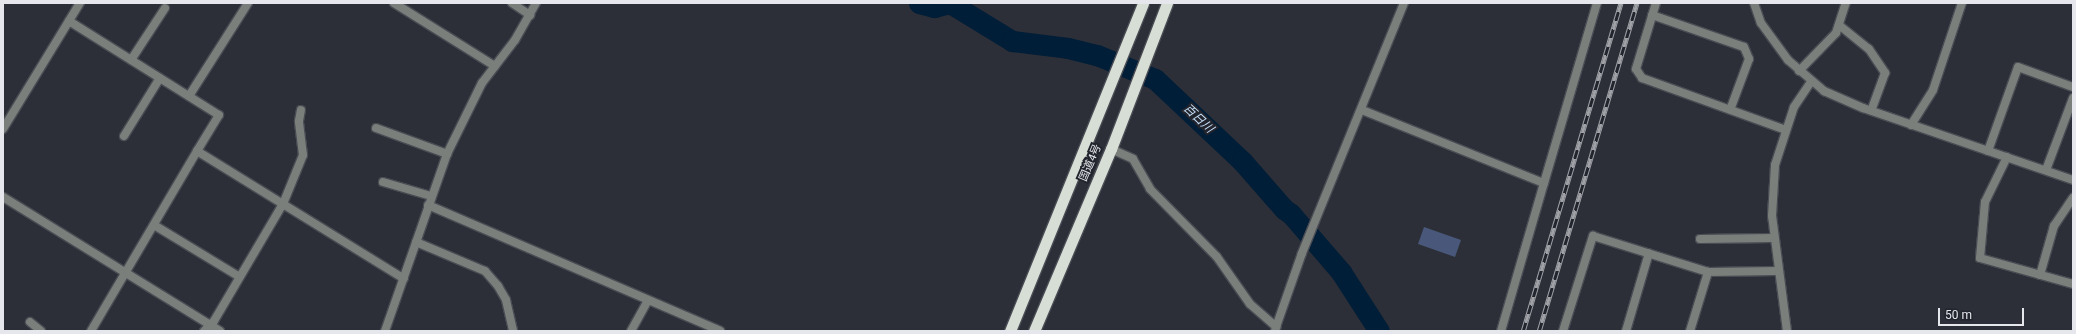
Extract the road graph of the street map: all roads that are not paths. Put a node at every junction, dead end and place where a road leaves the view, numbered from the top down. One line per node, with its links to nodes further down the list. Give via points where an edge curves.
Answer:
1 (80, 3): 17 (street)
2 (248, 3): 25 (street)
3 (394, 3): 20 (street)
4 (512, 3): 15 (street)
5 (536, 3): 15 (street)
6 (1143, 3): 73 (highway, 国道4号)
7 (1167, 3): 36 (highway, 国道4号)
8 (1404, 3): 28 (street)
9 (1597, 3): 44 (street)
10 (1656, 3): 16 (street)
11 (1754, 3): 21 (street, via 1761,23)
12 (1846, 3): 18 (street)
13 (1962, 3): 31 (street, via 1933,90)
14 (165, 8): 19 (street)
15 (530, 15): 20 (street)
16 (1652, 15): 29 (street, via 1636,69 1642,78); 29 (street, via 1744,47 1749,59)
17 (69, 21): 19 (street); 33 (street)
18 (1839, 25): 21 (street, via 1836,33); 30 (street, via 1869,49 1885,73)
19 (131, 60): 22 (street)
20 (495, 66): 39 (street, via 473,100)
21 (1799, 71): 23 (street)
22 (160, 78): 25 (street); 35 (street)
23 (1811, 82): 30 (street, via 1838,98); 34 (street, via 1794,107)
24 (2073, 87): 38 (street, via 2018,67)
25 (189, 96): 37 (street, via 219,115)
26 (2073, 98): 41 (street)
27 (301, 110): 48 (street, via 299,120 303,155)
28 (1362, 110): 44 (street); 66 (street, via 1302,253)
29 (1730, 110): 34 (street)
30 (1871, 111): 31 (street)
31 (1911, 125): 38 (street)
32 (376, 128): 39 (street)
33 (3, 129)
34 (1786, 130): 51 (street, via 1775,165 1772,216)
35 (124, 136)
36 (1111, 149): 66 (street, via 1133,158 1150,189 1217,257 1250,304); 74 (highway, 国道4号)
37 (197, 151): 48 (street); 50 (street)
38 (1988, 151): 40 (street)
39 (447, 154): 45 (street)
40 (2006, 157): 41 (street); 58 (street, via 1986,202 1980,258)
41 (2046, 170): 42 (street)
42 (2073, 180)
43 (383, 182): 45 (street)
44 (1544, 183): 75 (street)
45 (431, 196): 49 (street)
46 (3, 197): 57 (street)
47 (2073, 198): 58 (street, via 2054,226)
48 (283, 204): 59 (street); 60 (street)
49 (428, 205): 53 (street); 62 (street)
50 (154, 225): 57 (street); 59 (street)
51 (1774, 238): 52 (street); 55 (street)
52 (1700, 239)
53 (416, 242): 60 (street); 70 (street, via 485,271 506,300)
54 (1649, 253): 56 (street); 76 (street, via 1593,236); 77 (street)
55 (1777, 271): 56 (street); 79 (street)
56 (1708, 272): 78 (street)
57 (126, 273): 64 (street); 65 (street)
58 (2040, 274): 61 (street)
59 (240, 277): 64 (street)
60 (404, 278): 69 (street)
61 (2073, 284)
62 (648, 300): 71 (street); 72 (street)
63 (30, 322): 67 (street)
64 (207, 328): 68 (street)
65 (96, 329)
66 (1275, 329)
67 (41, 331)
68 (220, 331)
69 (385, 331)
70 (514, 331)
71 (631, 331)
72 (720, 331)
73 (1010, 331)
74 (1034, 331)
75 (1501, 331)
76 (1563, 331)
77 (1626, 331)
78 (1690, 331)
79 (1787, 331)

